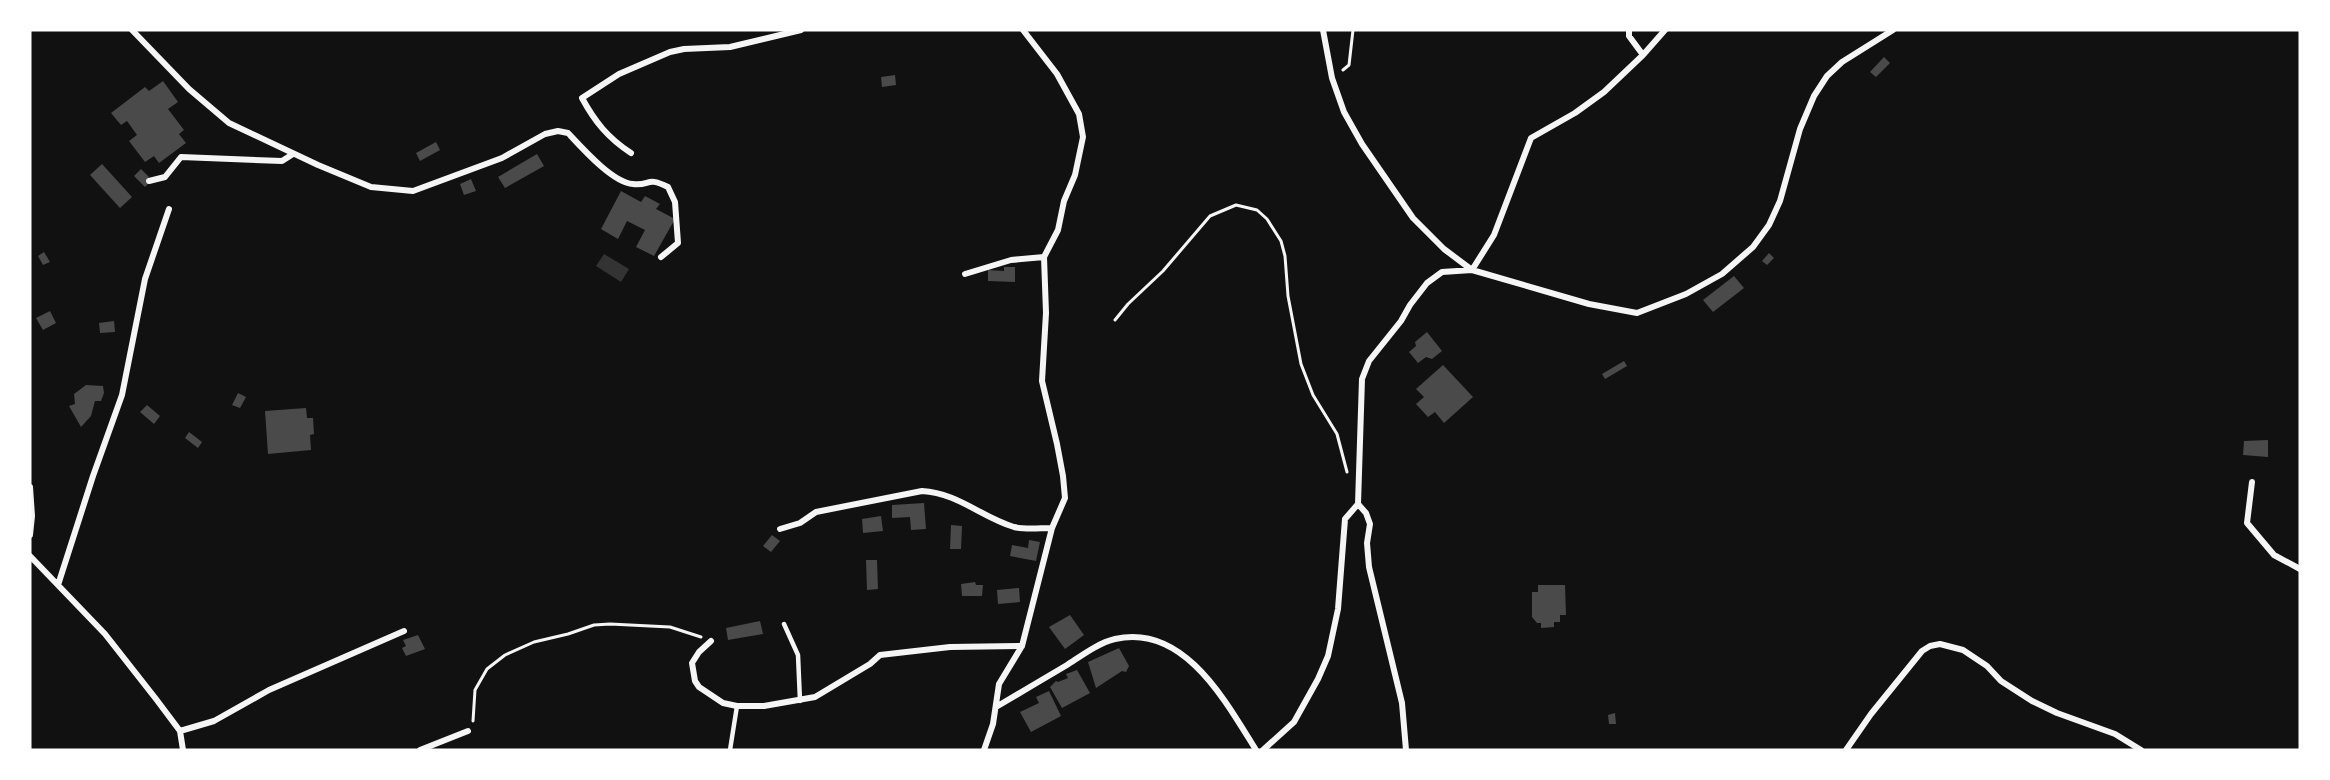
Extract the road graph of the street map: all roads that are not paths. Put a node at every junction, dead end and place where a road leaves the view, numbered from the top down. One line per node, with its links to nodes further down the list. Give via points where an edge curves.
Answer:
1 (132, 30): 10 (street, via 189,89 229,123)
2 (801, 30): 9 (street, via 730,47 670,52 619,74 582,98 612,140)
3 (1023, 30): 14 (street, via 1057,74 1079,114 1083,138 1058,230)
4 (1323, 30): 15 (street, via 1332,78 1344,112 1362,144 1413,218)
5 (1629, 30): 8 (street)
6 (1665, 30): 8 (street)
7 (1893, 30): 15 (street, via 1827,76 1800,129 1780,201 1769,225 1753,247 1722,274 1686,294 1637,313 1589,304)
8 (1643, 55): 15 (street, via 1590,103 1531,138 1494,236)
9 (631, 153)
10 (293, 154): 11 (street, via 282,161 181,157 165,177); 13 (street, via 371,187 413,190 502,158 545,134 568,133 613,178 633,184 655,180 668,187 675,202 678,243)
11 (149, 181)
12 (169, 209): 25 (street, via 145,279 122,395)
13 (661, 257)
14 (1044, 257): 16 (street, via 1011,260); 20 (street, via 1042,381 1065,498)
15 (1472, 270): 19 (street, via 1443,272 1427,283 1369,361 1360,393)
16 (965, 274)
17 (2252, 482): 24 (street, via 2247,523 2274,555)
18 (30, 487): 22 (street)
19 (1358, 504): 40 (street, via 1345,519 1338,609 1328,656 1294,722); 41 (street, via 1370,524 1369,567 1402,703)
20 (1052, 528): 21 (street, via 1017,528 951,496 922,491 816,512 800,523); 29 (street)
21 (780, 529)
22 (30, 535)
23 (30, 556): 25 (street)
24 (2300, 569)
25 (58, 585): 33 (street, via 105,634)
26 (784, 624): 30 (lane, via 798,655)
27 (404, 631): 33 (street, via 268,690 214,721)
28 (711, 641): 31 (street, via 692,663 695,681 723,703)
29 (1022, 646): 30 (street, via 950,647 880,655 814,697); 32 (street, via 999,684)
30 (800, 701): 31 (street)
31 (737, 706): 37 (lane)
32 (996, 707): 38 (street); 39 (street, via 1113,640 1152,640 1193,663 1216,688)
33 (180, 730): 35 (street)
34 (468, 731): 36 (street)
35 (183, 750)
36 (420, 750)
37 (730, 750)
38 (984, 750)
39 (1256, 750)
40 (1263, 750)
41 (1406, 750)
42 (1846, 750): 43 (street, via 1922,651 1940,644 1963,650 2032,700 2115,734)
43 (2141, 750)

